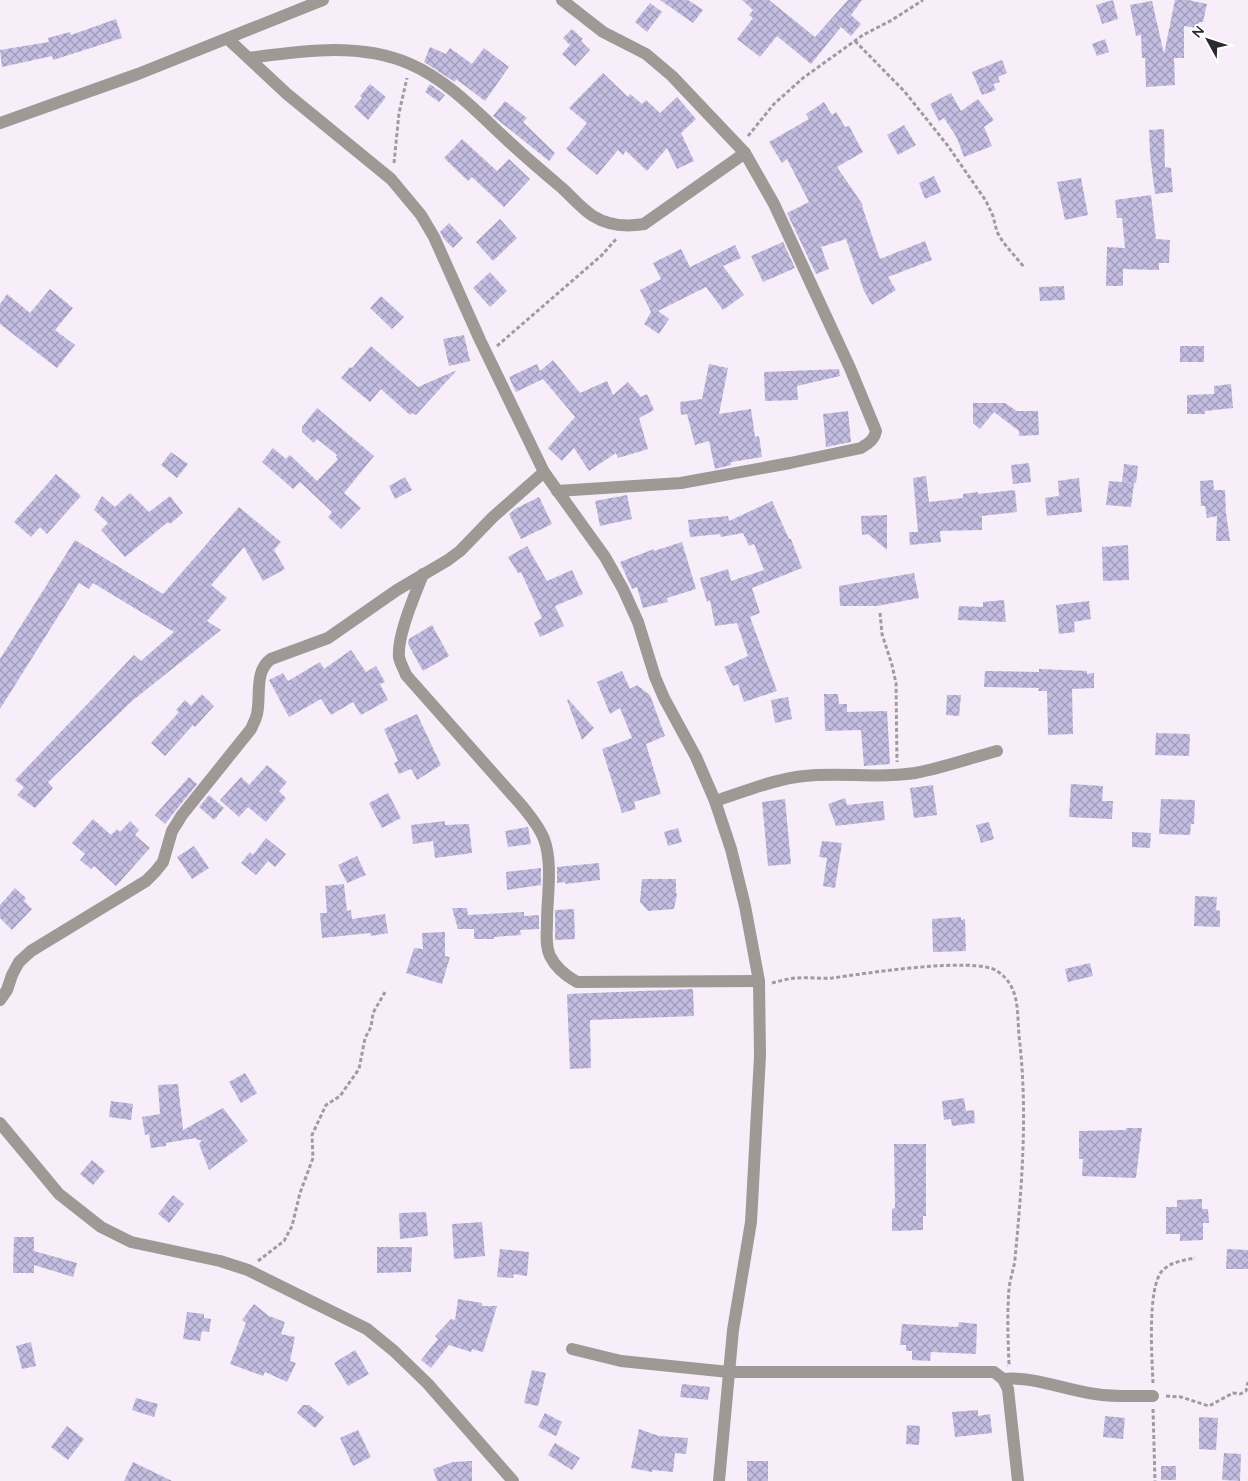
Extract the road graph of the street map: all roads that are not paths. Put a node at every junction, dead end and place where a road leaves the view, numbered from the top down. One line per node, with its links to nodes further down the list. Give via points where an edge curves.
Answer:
1 (323, 0): 3 (street)
2 (562, 0): 6 (street, via 603,32 646,54 672,76)
3 (228, 39): 4 (street); 5 (street)
4 (249, 58): 6 (street, via 350,50 378,53 411,65 460,96 593,216 627,227 644,224); 7 (street, via 287,94 392,179 421,215)
5 (0, 123)
6 (742, 150): 8 (street, via 774,204 850,368 876,430 875,437 861,448 681,484)
7 (544, 472): 8 (street); 9 (street, via 460,551)
8 (557, 492): 11 (street, via 605,557 622,589 638,622 664,698)
9 (423, 574): 12 (street, via 400,645 399,658 406,675 538,825 549,873 546,946 558,968 577,982); 13 (street, via 328,638 265,663 260,674 257,713 251,729 172,831 156,872 31,951 19,962)
10 (997, 751): 11 (street, via 897,775 802,776)
11 (715, 801): 12 (street, via 745,906)
12 (759, 983): 16 (street, via 760,1056 751,1222)
13 (0, 1000)
14 (0, 1123): 19 (street, via 58,1194 101,1227 131,1242 248,1270 367,1328 428,1384)
15 (572, 1349): 16 (street, via 621,1361)
16 (729, 1372): 17 (street, via 994,1372); 20 (street)
17 (1000, 1377): 18 (street, via 1094,1394); 21 (street, via 1008,1389)
18 (1153, 1396)
19 (513, 1481)
20 (719, 1481)
21 (1018, 1481)

